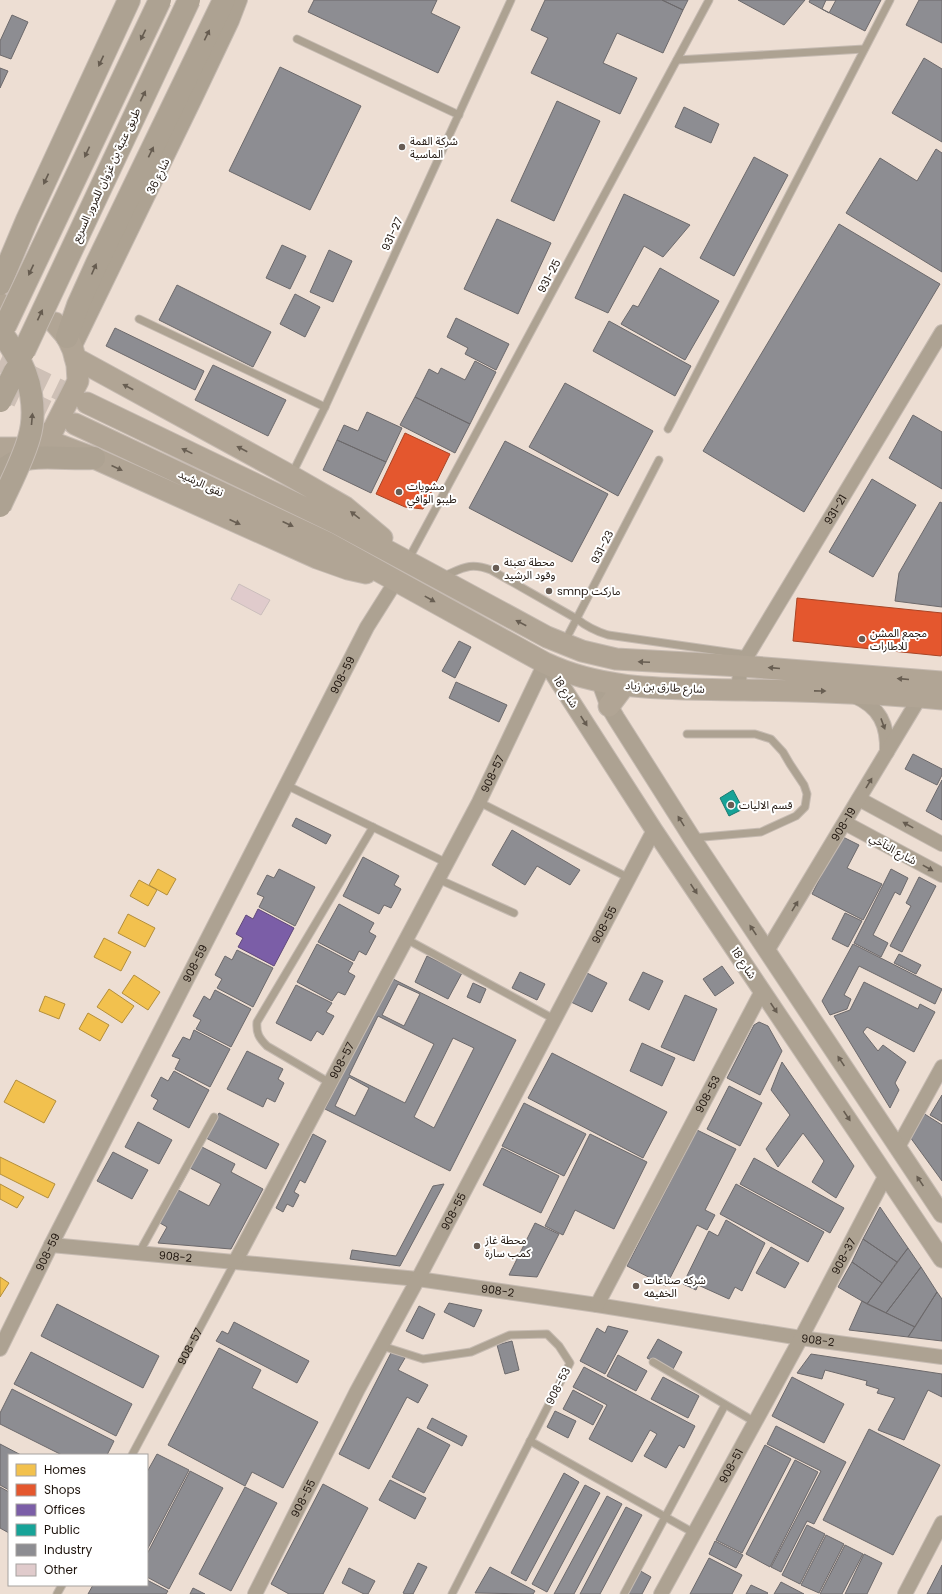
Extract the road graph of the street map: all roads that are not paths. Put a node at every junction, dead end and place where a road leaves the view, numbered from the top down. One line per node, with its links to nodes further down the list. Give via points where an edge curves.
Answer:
1 (129, 0): 13 (highway, one-way to 13, via 27,220)
2 (160, 0): 15 (highway, one-way to 15, bridge)
3 (189, 0): 18 (highway, طريق عتبة بن غزوان للمرور السريع, one-way to 3, bridge)
4 (224, 0): 17 (highway, one-way to 4, via 78,305 96,264)
5 (240, 0): 17 (street, شارع 36, via 198,92)
6 (511, 0): 12 (lane, 931-27)
7 (709, 0): 11 (lane, 931-25)
8 (890, 0): 10 (lane)
9 (297, 38): 12 (lane)
10 (864, 49): 11 (lane); 24 (lane)
11 (677, 60): 31 (lane, 931-25)
12 (459, 115): 22 (lane, 931-27)
13 (2, 286)
14 (139, 320): 22 (lane)
15 (3, 329): 29 (highway, one-way to 15, bridge, via 23,457 30,436 32,414 30,387)
16 (942, 332): 36 (street, 931-21)
17 (68, 342): 25 (main road, via 77,365 78,381 53,430 39,440); 28 (main road, one-way to 17, via 91,368)
18 (24, 351)
19 (15, 371): 20 (highway, bridge)
20 (0, 401)
21 (87, 403): 31 (main road, نفق الرشيد, one-way to 21, via 336,523)
22 (325, 407): 28 (lane, 931-27)
23 (75, 424): 30 (main road, نفق الرشيد, one-way to 30)
24 (668, 429)
25 (94, 458): 27 (highway, via 80,460 40,457 14,463); 33 (main road, one-way to 33, via 317,558 348,569)
26 (659, 460): 34 (lane, 931-23)
27 (0, 472)
28 (291, 476): 31 (main road, one-way to 28, via 376,531 345,507)
29 (0, 506)
30 (326, 542): 33 (main road, شارع طارق بن زياد)
31 (406, 560): 32 (main road)
32 (439, 578): 34 (lane, via 472,565 483,567); 35 (main road, one-way to 32)
33 (394, 580): 37 (main road, شارع طارق بن زياد, one-way to 37); 48 (street, 908-59)
34 (577, 619): 35 (lane, 931-23); 36 (lane, via 591,629 608,635)
35 (564, 644): 36 (main road, one-way to 35, via 616,660)
36 (745, 661): 39 (main road, one-way to 36); 41 (street, 931-21)
37 (546, 664): 38 (main road, شارع طارق بن زياد); 50 (street, 908-57); 53 (street, شارع 18, one-way to 53)
38 (600, 681): 40 (main road, شارع طارق بن زياد); 45 (street)
39 (942, 682)
40 (624, 686): 41 (main road, شارع طارق بن زياد); 45 (main road)
41 (738, 689): 42 (main road, شارع طارق بن زياد, one-way to 42)
42 (844, 692): 43 (main road, شارع طارق بن زياد); 47 (street, one-way to 47, via 863,700 876,711 885,726)
43 (920, 697): 44 (main road, شارع طارق بن زياد); 47 (street, 908-19)
44 (942, 699)
45 (609, 706): 54 (street, one-way to 45)
46 (687, 734): 54 (lane, via 755,734 771,739 783,752 808,794 805,808 796,816 761,832)
47 (887, 752): 49 (street, 908-19, one-way to 47)
48 (286, 785): 52 (lane); 72 (street, 908-59)
49 (859, 799): 51 (street, 908-19); 55 (street, one-way to 49)
50 (479, 802): 56 (street, 908-57); 59 (lane)
51 (845, 822): 58 (street, شارع التآخي, one-way to 58); 63 (street, 908-19, one-way to 51)
52 (373, 827): 56 (lane); 67 (lane, via 257,1022 256,1030 267,1046)
53 (654, 830): 57 (street, شارع 18); 59 (street, 908-55)
54 (696, 844): 57 (street); 63 (street, one-way to 54)
55 (942, 844)
56 (447, 863): 60 (street, 908-57)
57 (678, 865): 64 (street, شارع 18, one-way to 64)
58 (942, 876)
59 (629, 878): 65 (street, 908-55)
60 (438, 879): 61 (lane); 62 (street, 908-57)
61 (514, 913)
62 (406, 940): 65 (lane); 67 (street, 908-57)
63 (767, 952): 69 (street, one-way to 63)
64 (762, 991): 70 (street, شارع 18, one-way to 70); 77 (street, 908-53)
65 (554, 1019): 76 (street, 908-55)
66 (942, 1067): 69 (street)
67 (330, 1083): 75 (street, 908-57)
68 (214, 1117): 73 (lane)
69 (898, 1147): 71 (street, one-way to 69)
70 (886, 1175): 74 (street, شارع 18); 78 (street, 908-37)
71 (942, 1214)
72 (51, 1245): 73 (street, 908-2); 80 (street, 908-59)
73 (139, 1253): 75 (street, 908-2)
74 (942, 1259)
75 (235, 1262): 76 (street, 908-2); 86 (lane, 908-57)
76 (418, 1279): 77 (street, 908-2); 79 (street, 908-55)
77 (597, 1305): 78 (street, 908-2)
78 (801, 1338): 81 (street, 908-2); 84 (street, 908-51)
79 (382, 1346): 85 (lane, 908-53, via 423,1359 472,1352 510,1336 547,1334 570,1362); 90 (street, 908-55)
80 (0, 1349)
81 (942, 1357)
82 (653, 1362): 83 (lane)
83 (725, 1405): 84 (lane); 87 (lane)
84 (755, 1422): 89 (street, 908-51)
85 (530, 1441): 87 (lane); 91 (lane, 908-53)
86 (133, 1454)
87 (665, 1517): 89 (lane); 92 (lane)
88 (942, 1523): 94 (street)
89 (694, 1533): 93 (street, 908-51)
90 (255, 1594)
91 (452, 1594)
92 (624, 1594)
93 (661, 1594)
94 (905, 1594)

